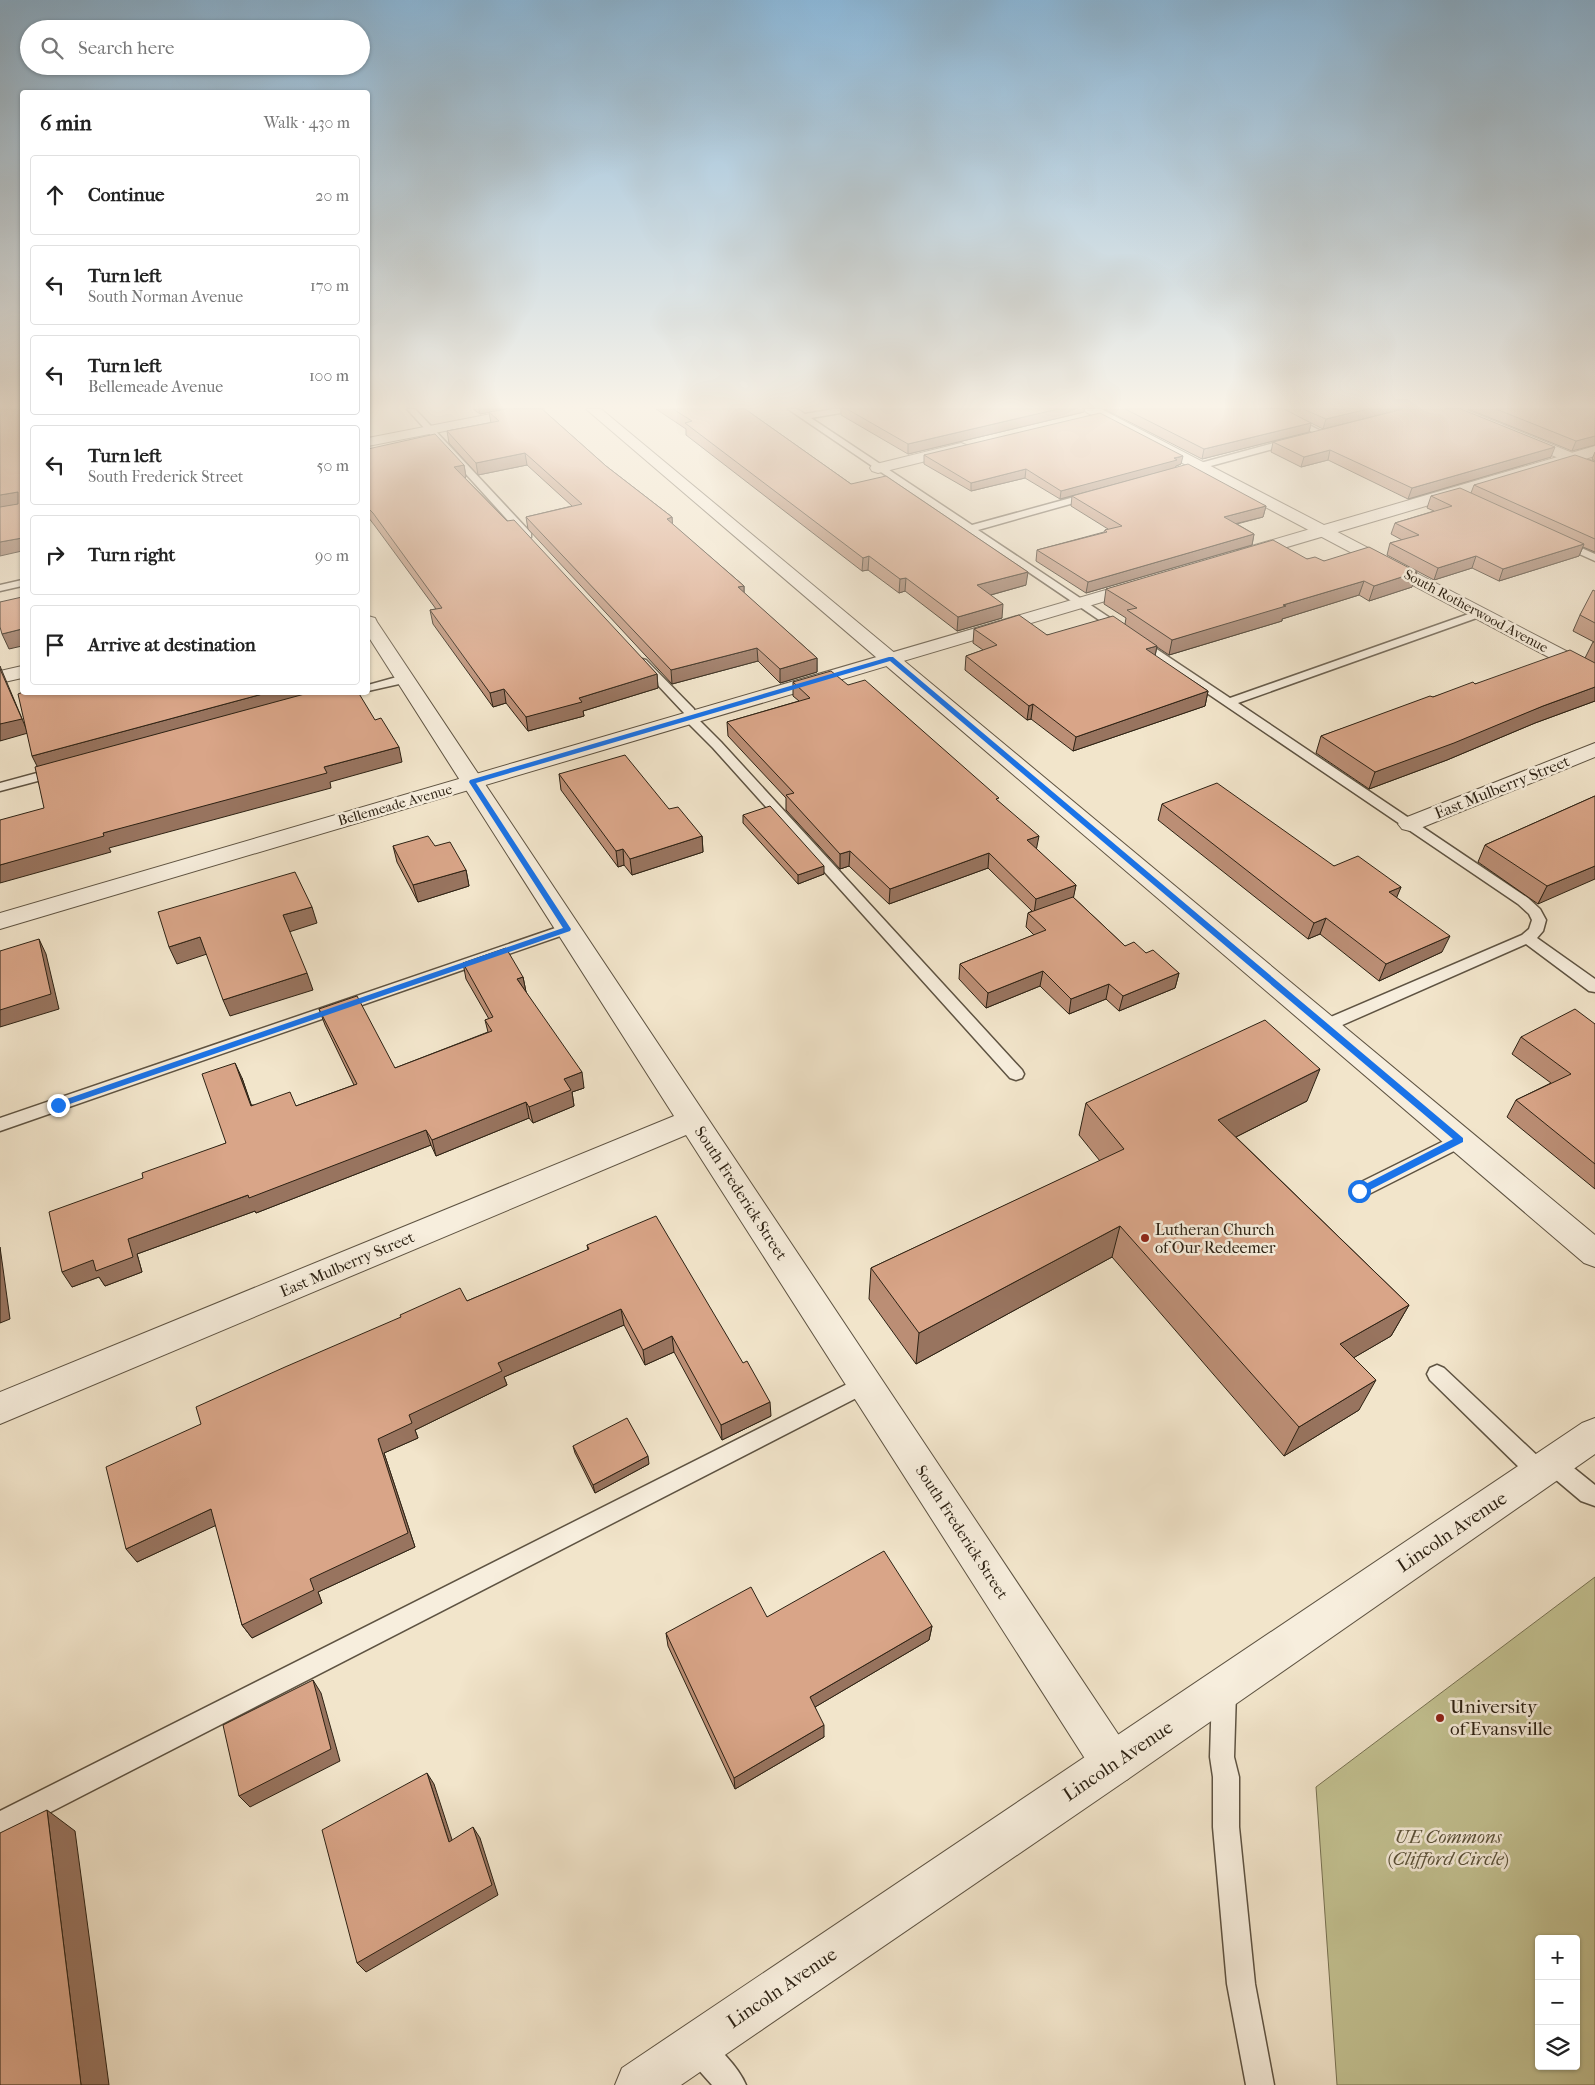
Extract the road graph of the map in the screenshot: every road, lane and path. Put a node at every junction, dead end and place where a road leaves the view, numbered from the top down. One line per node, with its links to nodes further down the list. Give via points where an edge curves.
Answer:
1 (501, 506): 10 (lane)
2 (709, 506): 20 (street)
3 (936, 506): 7 (lane)
4 (1052, 506): 7 (lane)
5 (1276, 506): 8 (street, South Rotherwood Avenue)
6 (1407, 506): 8 (street)
7 (970, 529): 16 (lane)
8 (1323, 531): 12 (street); 17 (street, South Rotherwood Avenue)
9 (1551, 538): 11 (lane)
10 (534, 543)
11 (1595, 558)
12 (1221, 561)
13 (1156, 580): 16 (street, Bellemeade Avenue)
14 (20, 583): 15 (lane)
15 (0, 588)
16 (1081, 602): 20 (street, Bellemeade Avenue); 26 (lane)
17 (1481, 614): 22 (street, South Rotherwood Avenue); 26 (lane)
18 (370, 625): 24 (street, South Frederick Street)
19 (631, 651): 27 (lane, via 690,712)
20 (891, 658): 27 (street, Bellemeade Avenue); 37 (street)
21 (20, 672): 23 (street)
22 (1595, 674)
23 (0, 677)
24 (404, 678): 25 (lane); 30 (street, South Frederick Street)
25 (370, 687)
26 (1227, 703): 32 (lane)
27 (690, 718): 30 (street, Bellemeade Avenue); 38 (lane)
28 (1595, 749): 32 (street, East Mulberry Street)
29 (67, 769): 31 (lane)
30 (472, 782): 33 (street, Bellemeade Avenue); 34 (street, South Frederick Street)
31 (0, 786)
32 (1410, 824): 35 (lane, via 1535,912 1539,920 1536,931)
33 (0, 921)
34 (568, 929): 39 (street, South Frederick Street); 40 (lane)
35 (1527, 938): 36 (lane); 37 (lane)
36 (1595, 987)
37 (1326, 1026): 41 (street)
38 (1016, 1074)
39 (694, 1120): 45 (street, South Frederick Street); 46 (street, East Mulberry Street)
40 (0, 1125)
41 (1460, 1140): 42 (lane); 43 (street)
42 (1359, 1191)
43 (1595, 1254)
44 (1437, 1374): 48 (lane)
45 (865, 1384): 51 (street, South Frederick Street); 52 (lane)
46 (0, 1408)
47 (1595, 1434): 48 (street, Lincoln Avenue)
48 (1545, 1468): 49 (lane); 50 (street, Lincoln Avenue)
49 (1595, 1496)
50 (1224, 1687): 51 (street, Lincoln Avenue); 56 (lane, via 1222,1756 1226,1777 1226,1827 1241,1984)
51 (1113, 1764): 53 (street, Lincoln Avenue)
52 (0, 1825)
53 (696, 2046): 54 (street, Lincoln Avenue); 55 (lane)
54 (639, 2085)
55 (732, 2085)
56 (1260, 2085)

